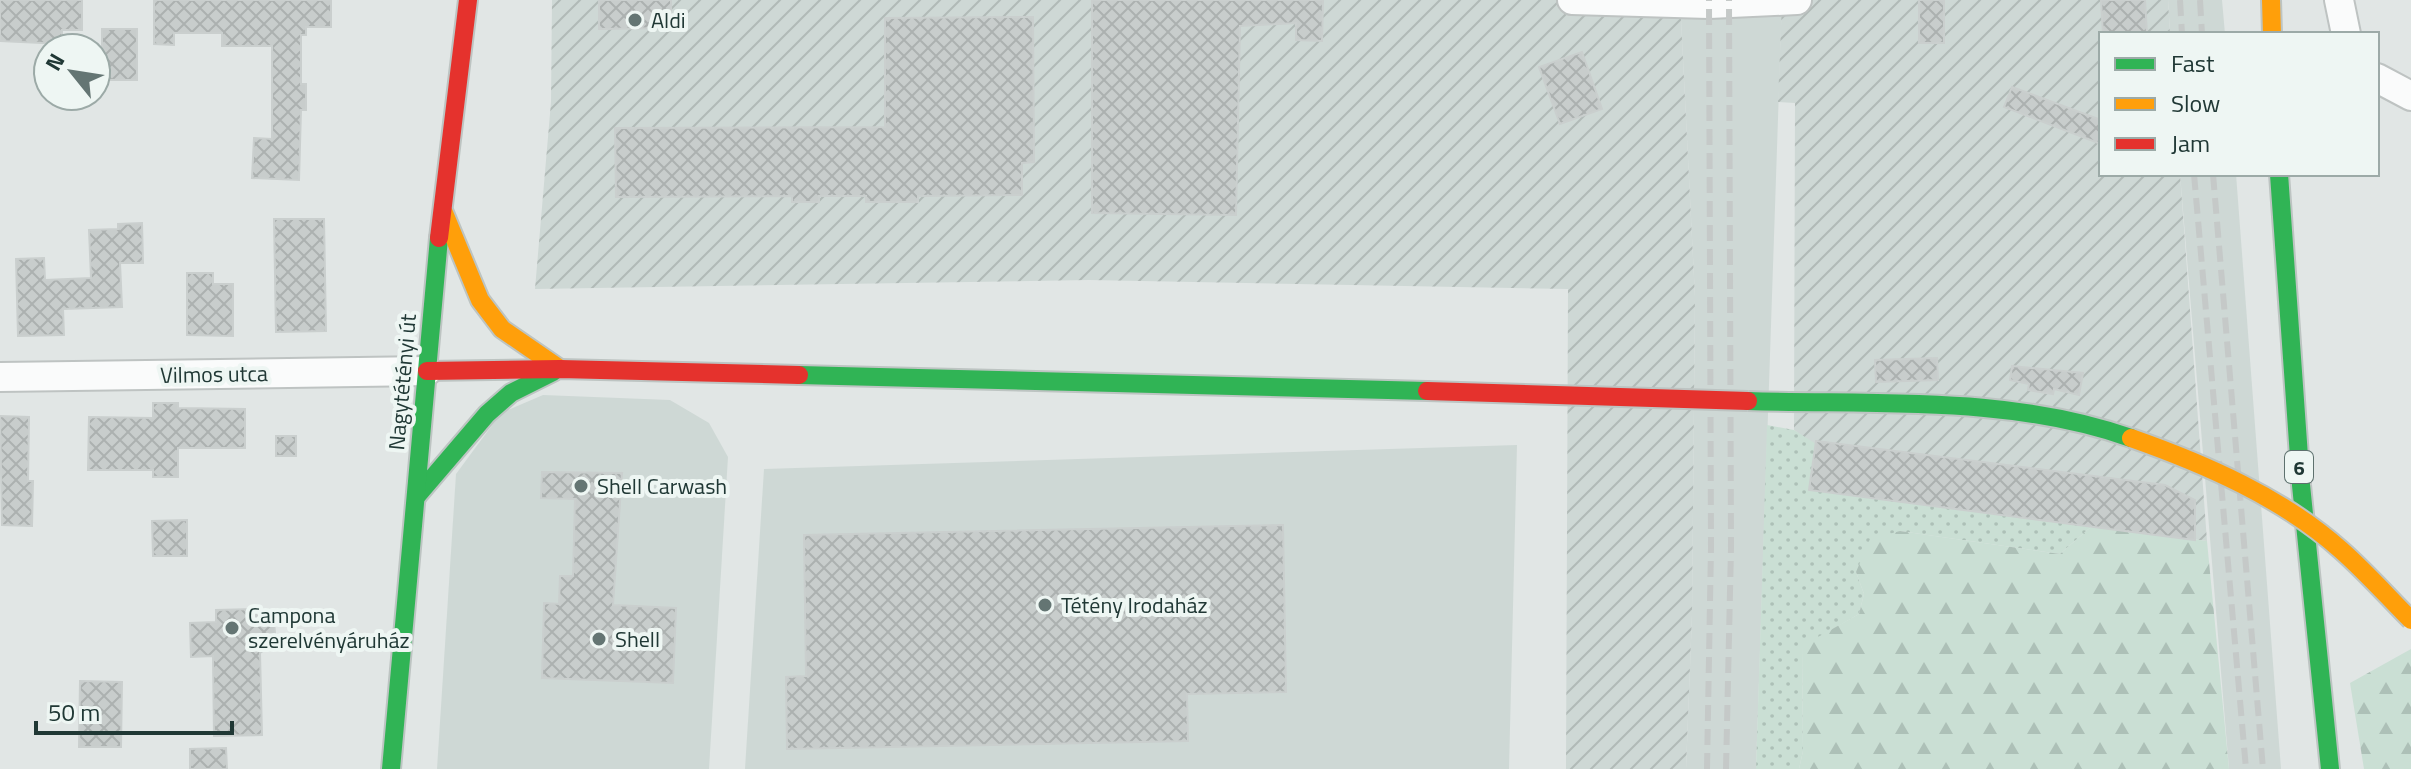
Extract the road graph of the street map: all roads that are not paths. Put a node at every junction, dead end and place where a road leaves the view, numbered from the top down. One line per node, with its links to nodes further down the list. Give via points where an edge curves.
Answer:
1 (468, 0): 11 (street, Nagytétényi út)
2 (1572, 0): 3 (street)
3 (1797, 0)
4 (2271, 0): 6 (street)
5 (2339, 0): 7 (street)
6 (2272, 32)
7 (2346, 32)
8 (2379, 79): 9 (street)
9 (2411, 96)
10 (2279, 176): 18 (street, 6, via 2301,485)
11 (442, 209): 12 (street, via 480,300 502,329); 13 (street, Nagytétényi út)
12 (560, 369): 13 (street); 15 (street, via 511,393 476,425); 16 (street, bridge, via 2004,409 2095,425 2183,456 2263,496 2340,549)
13 (427, 371): 14 (street, Vilmos utca); 15 (street, Nagytétényi út)
14 (0, 377)
15 (416, 497): 17 (street, Nagytétényi út)
16 (2411, 620)
17 (391, 769)
18 (2330, 769)

